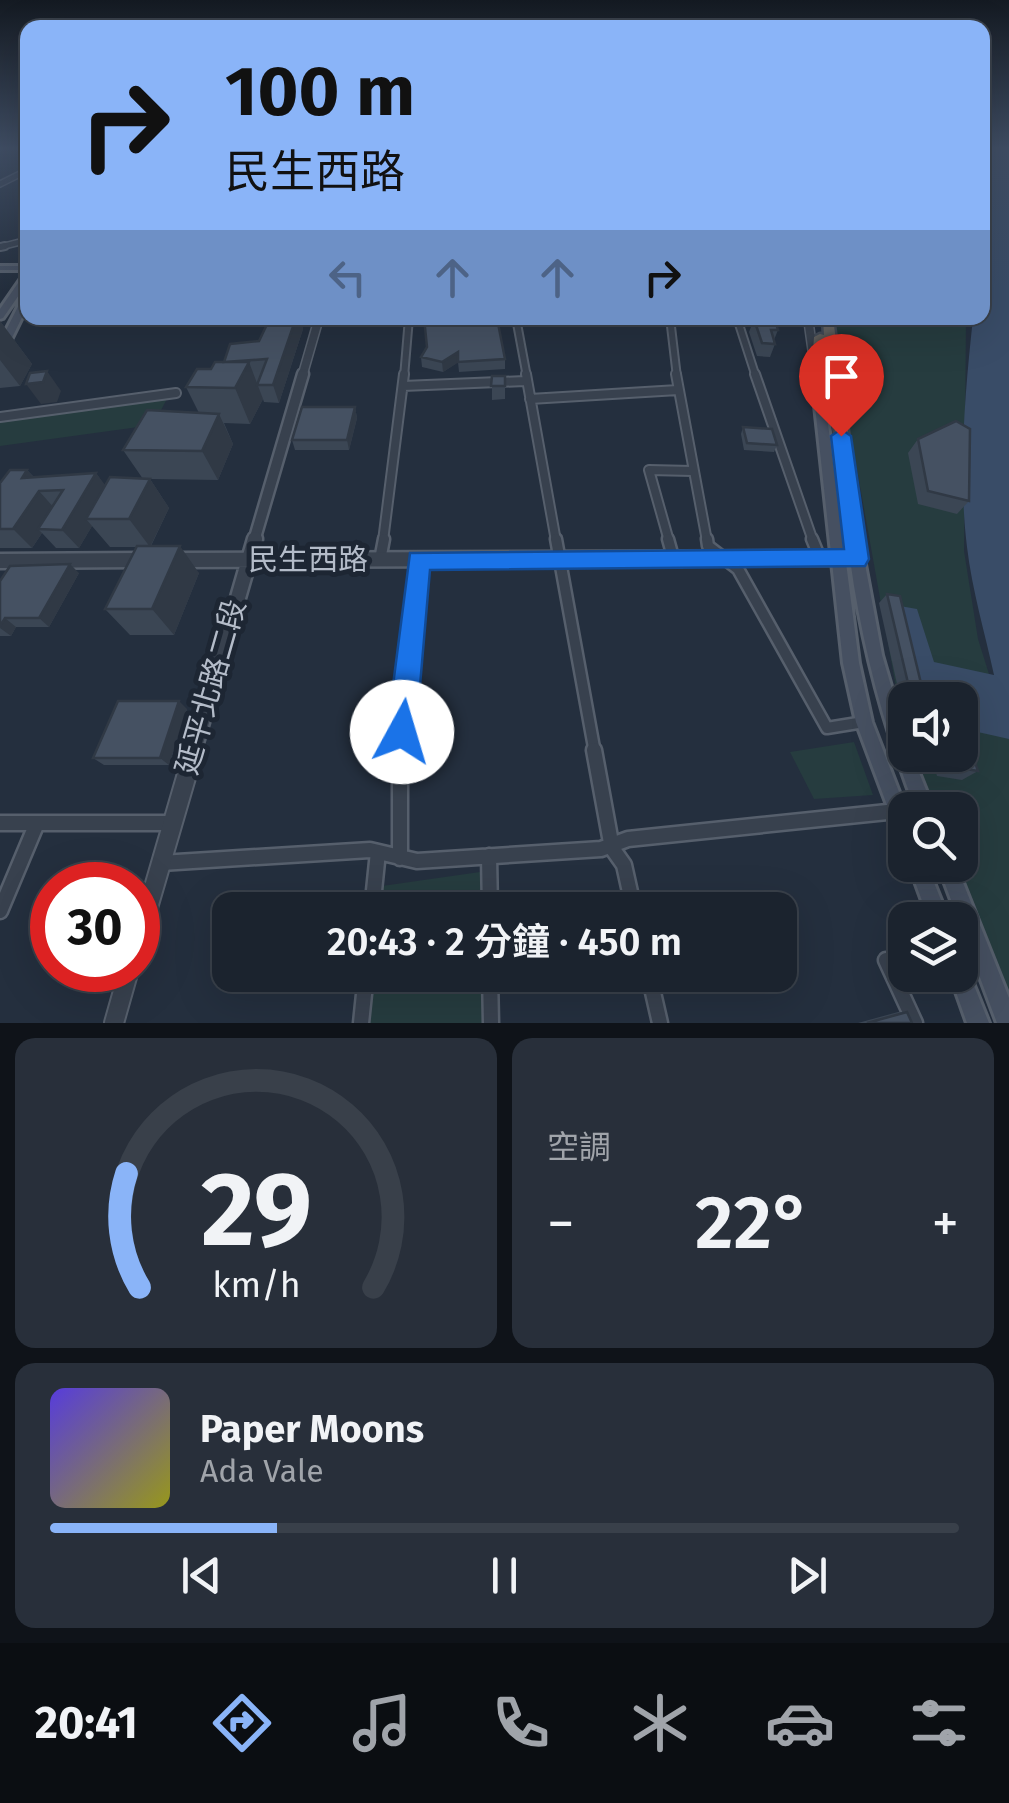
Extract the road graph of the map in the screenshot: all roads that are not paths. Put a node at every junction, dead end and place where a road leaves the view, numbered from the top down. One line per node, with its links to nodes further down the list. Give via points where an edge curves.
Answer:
1 (20, 285): 3 (main road)
2 (20, 311): 12 (main road)
3 (0, 316)
4 (317, 325): 27 (street, 延平北路二段)
5 (408, 325): 15 (street)
6 (517, 325): 14 (street)
7 (671, 325): 16 (street)
8 (739, 325): 21 (street)
9 (809, 325): 13 (street)
10 (820, 325): 13 (highway)
11 (829, 325): 26 (highway)
12 (0, 352)
13 (817, 378): 23 (main road)
14 (526, 381): 15 (street); 18 (street)
15 (402, 386): 28 (street)
16 (678, 390): 18 (street); 20 (street)
17 (176, 393): 19 (street)
18 (530, 398): 24 (street)
19 (0, 417)
20 (692, 470): 22 (street, via 708,546); 25 (street, via 649,470)
21 (819, 556): 22 (street, 民生西路); 23 (street, 民生西路)
22 (722, 557): 25 (street, 民生西路); 31 (street, via 738,569 827,728)
23 (838, 557): 26 (street, 民生西路); 31 (main road)
24 (561, 558): 25 (street, 民生西路); 29 (street, 民生西路); 38 (street)
25 (673, 558)
26 (857, 559): 33 (main road, via 876,670)
27 (248, 560): 28 (street, 民生西路); 30 (street, 民生西路); 36 (street, 延平北路二段)
28 (380, 560): 29 (street, 民生西路)
29 (418, 560): 41 (street, via 403,700)
30 (0, 561)
31 (864, 722): 32 (main road)
32 (890, 792)
33 (917, 792)
34 (888, 812): 38 (street, via 628,839)
35 (36, 822): 36 (street); 37 (street); 47 (street)
36 (172, 822): 42 (street, 延平北路二段)
37 (0, 823)
38 (612, 848): 40 (street); 46 (street)
39 (378, 852): 41 (street); 42 (street); 44 (street)
40 (489, 856): 41 (street); 45 (street)
41 (400, 858)
42 (160, 863)
43 (954, 882): 60 (main road)
44 (374, 892)
45 (490, 892)
46 (630, 892)
47 (0, 911)
48 (886, 960): 58 (street)
49 (123, 992): 54 (street)
50 (364, 992): 55 (street)
51 (490, 992): 56 (street)
52 (653, 992): 57 (street)
53 (966, 992): 59 (main road)
54 (114, 1023)
55 (361, 1023)
56 (491, 1023)
57 (660, 1023)
58 (915, 1023)
59 (978, 1023)
60 (1008, 1023)

